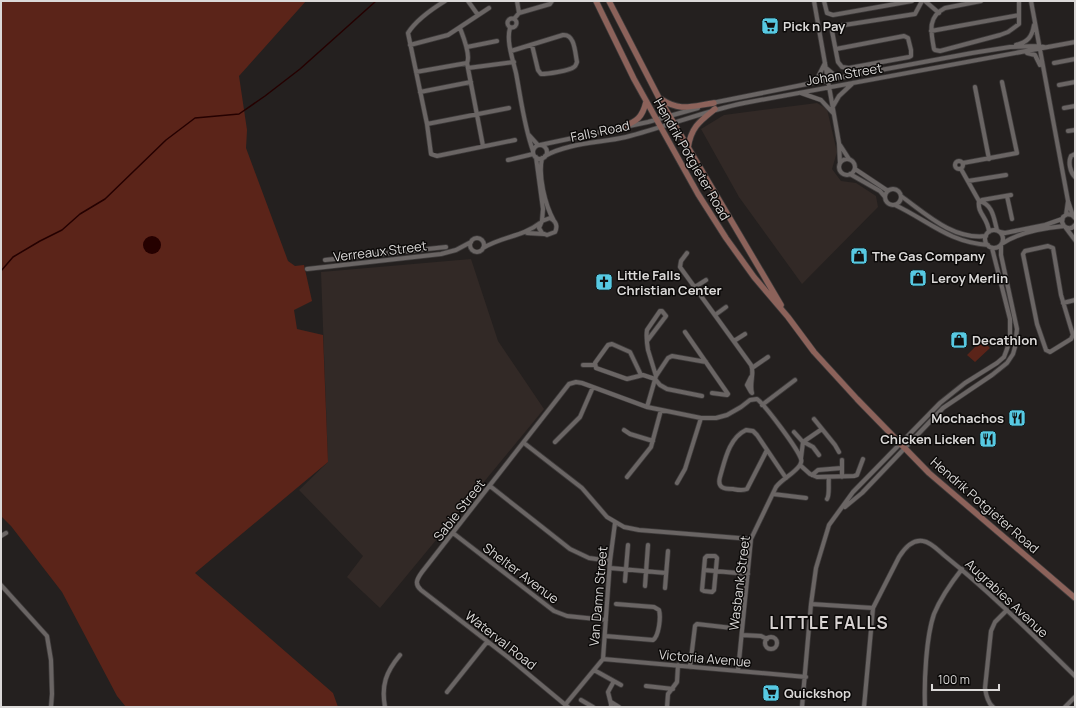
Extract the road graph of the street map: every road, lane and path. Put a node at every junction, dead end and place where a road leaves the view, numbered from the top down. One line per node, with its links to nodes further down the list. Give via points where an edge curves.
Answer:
1 (445, 1): 27 (street, via 433,8 410,29)
2 (468, 1): 18 (street)
3 (517, 1): 16 (street)
4 (552, 1): 16 (street, via 550,4)
5 (596, 1): 56 (main road, Hendrik Potgieter Road)
6 (609, 1): 55 (main road, Hendrik Potgieter Road)
7 (814, 1): 39 (street)
8 (824, 1): 9 (street, via 827,12 833,15)
9 (912, 1)
10 (922, 1): 32 (street, via 915,14 834,28 832,34)
11 (925, 1): 17 (street)
12 (981, 1): 17 (street, via 946,8)
13 (1019, 1): 19 (street)
14 (1030, 1): 21 (street); 31 (street)
15 (489, 8): 18 (street)
16 (519, 13): 20 (street)
17 (939, 13): 24 (street, via 931,24)
18 (478, 15): 22 (street)
19 (1019, 15): 24 (street); 24 (street, via 1019,24 1008,32 940,51 934,48)
20 (514, 19): 23 (street, via 508,22); 23 (street, via 516,26)
21 (1034, 25): 30 (street, Johan Street, via 1028,40); 31 (street)
22 (460, 28): 27 (street, via 448,35); 29 (street)
23 (510, 28): 33 (street)
24 (931, 31)
25 (497, 41): 29 (street)
26 (1075, 42): 31 (street)
27 (410, 44): 42 (street)
28 (532, 45): 28 (street, via 563,35 569,36 576,65 569,70 541,74); 33 (street)
29 (467, 47): 37 (street)
30 (1006, 48): 31 (street, Johan Street); 43 (street, Johan Street)
31 (1040, 48): 34 (street, Johan Street); 40 (street); 61 (street)
32 (836, 49): 32 (street, via 840,65 845,68 909,57 912,54 908,38 904,36)
33 (511, 51): 36 (street)
34 (1019, 52): 40 (street, Johan Street, via 1033,54 1038,58); 46 (street, Johan Street)
35 (1075, 59): 38 (street)
36 (514, 62): 41 (street); 73 (street)
37 (467, 63): 41 (street); 42 (street)
38 (1054, 63)
39 (825, 65): 43 (street, via 831,74); 44 (street); 49 (street)
40 (1040, 65): 61 (street)
41 (468, 68): 45 (street)
42 (416, 72): 53 (street)
43 (838, 78): 44 (street, Johan Street)
44 (827, 80): 49 (street, Johan Street); 52 (street)
45 (471, 82): 53 (street); 63 (street)
46 (854, 82): 52 (street, Johan Street); 60 (street, via 841,94)
47 (1002, 82): 85 (street, via 1017,153)
48 (1075, 82): 51 (street)
49 (812, 83): 57 (street, Johan Street)
50 (975, 86): 85 (street)
51 (1059, 86)
52 (829, 87): 54 (street, Johan Street); 60 (street)
53 (420, 92): 68 (street)
54 (800, 92): 57 (street, Johan Street); 64 (street, via 821,100)
55 (659, 98): 57 (main road, via 680,108); 65 (main road, Hendrik Potgieter Road)
56 (646, 102): 66 (main road, Hendrik Potgieter Road); 69 (main road, via 638,120)
57 (715, 106): 65 (street, Johan Street); 67 (street, Johan Street); 80 (main road, via 695,126)
58 (1075, 106): 62 (street)
59 (509, 108): 63 (street)
60 (832, 108): 64 (street)
61 (1050, 108): 99 (street)
62 (1064, 108)
63 (477, 114): 68 (street); 79 (street)
64 (833, 114): 76 (street)
65 (670, 116): 66 (street, Falls Road); 67 (main road, Hendrik Potgieter Road)
66 (655, 120): 69 (street, Falls Road); 70 (main road, Hendrik Potgieter Road)
67 (674, 123): 70 (street, Falls Road); 80 (main road, Hendrik Potgieter Road)
68 (427, 124): 79 (street, via 430,151 433,156)
69 (621, 128): 74 (street, Falls Road)
70 (660, 128): 78 (street, Falls Road); 135 (main road, Hendrik Potgieter Road, via 726,238 754,278)
71 (1075, 130): 72 (street)
72 (1068, 131)
73 (528, 135): 77 (street); 81 (street)
74 (580, 137): 77 (street, Falls Road); 78 (street)
75 (515, 140): 79 (street)
76 (839, 143): 84 (street); 87 (street)
77 (539, 145): 81 (street, via 534,147); 83 (street, via 546,148)
78 (582, 145): 83 (street, Falls Road, via 558,150)
79 (483, 146)
80 (688, 148): 135 (main road, Hendrik Potgieter Road)
81 (534, 154): 83 (street); 86 (street); 106 (street, via 542,196)
82 (1075, 154): 93 (street, via 1070,160)
83 (544, 157): 105 (street, via 541,169 545,196)
84 (849, 159): 87 (street); 90 (street)
85 (990, 159): 88 (street)
86 (508, 160)
87 (840, 163): 91 (street, via 841,172)
88 (963, 164): 89 (street); 89 (street, via 958,161 955,164 957,169)
89 (961, 168): 94 (street)
90 (855, 169): 91 (street); 95 (street)
91 (850, 174): 97 (street, via 880,191)
92 (1006, 175): 94 (street)
93 (1075, 177)
94 (968, 181): 98 (street)
95 (888, 191): 96 (street, via 895,189); 97 (street)
96 (901, 196): 100 (street); 114 (street, via 950,230 967,236)
97 (885, 197): 100 (street, via 888,203)
98 (979, 201): 103 (street, via 1009,196); 110 (street, via 985,202 991,209); 111 (street, via 980,211 989,223)
99 (1068, 201): 101 (street); 102 (street)
100 (895, 205): 120 (street, via 948,235 965,242)
101 (1066, 215): 102 (street); 104 (street)
102 (1074, 216)
103 (1012, 219)
104 (1062, 219): 108 (street); 110 (street, via 1039,226)
105 (554, 221): 106 (street, via 547,218); 113 (street, via 557,227 555,232 550,235)
106 (541, 222): 112 (street); 113 (street, via 540,231)
107 (1075, 225): 108 (street); 109 (street)
108 (1065, 227): 117 (street); 119 (street, via 1021,234)
109 (1075, 229)
110 (999, 231): 111 (street); 119 (street, via 1003,238)
111 (989, 232): 114 (street)
112 (526, 233): 113 (street); 116 (street)
113 (544, 234)
114 (986, 236): 120 (street)
115 (481, 240): 116 (street); 118 (street, via 475,239); 122 (street)
116 (499, 240): 122 (street)
117 (1075, 240)
118 (470, 242): 124 (street, Verreaux Street); 125 (street)
119 (1002, 244): 123 (street); 164 (street, via 1001,255 1017,330 1013,354 1007,363 992,375 943,408)
120 (988, 245): 123 (street)
121 (446, 247): 127 (street)
122 (483, 248): 125 (street, via 480,251)
123 (992, 248): 164 (street, via 1010,319 1010,339 1004,357 940,403)
124 (456, 250): 125 (street, Verreaux Street); 128 (street, Verreaux Street, via 441,254)
125 (473, 251)
126 (687, 253): 130 (street, via 680,265)
127 (326, 260)
128 (308, 269)
129 (706, 280): 130 (street)
130 (695, 287): 134 (street)
131 (1075, 300): 132 (street)
132 (1063, 302): 132 (street, via 1052,247 1025,251 1023,254 1037,324 1048,352 1052,352 1072,338 1073,333)
133 (726, 308): 134 (street)
134 (715, 315): 139 (street)
135 (788, 317): 164 (main road, Hendrik Potgieter Road, via 857,400)
136 (685, 332): 141 (street)
137 (745, 334): 139 (street)
138 (647, 341): 138 (street, via 666,316 662,311 648,327); 146 (street)
139 (734, 341): 144 (street)
140 (768, 357): 144 (street)
141 (706, 362): 146 (street, via 670,357); 149 (street, via 728,395)
142 (583, 365): 143 (street)
143 (595, 365): 145 (street, via 596,368 627,379); 145 (street, via 608,345 612,344 630,352)
144 (752, 368): 151 (street, via 750,386)
145 (641, 375): 146 (street)
146 (656, 377): 150 (street, via 660,385 666,389); 153 (street)
147 (794, 380): 152 (street)
148 (593, 387): 153 (street); 161 (street, via 580,417); 163 (street, Sabie Street, via 576,382 569,384)
149 (712, 393)
150 (702, 396)
151 (755, 399): 152 (street); 155 (street, via 728,415)
152 (762, 405): 168 (street)
153 (647, 407): 154 (street)
154 (661, 410): 155 (street); 160 (street)
155 (701, 418): 178 (street, via 686,469)
156 (814, 419): 157 (street)
157 (822, 429): 162 (street); 166 (street)
158 (624, 430): 160 (street)
159 (794, 432): 162 (street)
160 (653, 441): 174 (street)
161 (555, 442)
162 (804, 442): 167 (street); 168 (street)
163 (524, 443): 179 (street, Sabie Street); 184 (street, via 582,488)
164 (903, 446): 183 (street, via 862,493); 183 (street, via 853,492); 206 (main road, Hendrik Potgieter Road, via 934,477)
165 (767, 450): 165 (street, via 746,489 720,486 720,477 733,441 743,432 753,431); 177 (street)
166 (839, 452)
167 (819, 455)
168 (801, 458): 171 (street)
169 (863, 459): 176 (street, via 856,476)
170 (842, 460): 172 (street)
171 (800, 465): 173 (street); 177 (street, Wasbank Street)
172 (842, 468): 173 (street, via 818,470); 176 (street)
173 (812, 475): 175 (street)
174 (627, 477)
175 (829, 477): 176 (street); 182 (street)
176 (842, 477)
177 (786, 478): 180 (street, Wasbank Street, via 780,482)
178 (677, 483)
179 (490, 486): 186 (street, Sabie Street); 192 (street, via 570,549 589,558)
180 (773, 494): 181 (street); 188 (street, Wasbank Street)
181 (806, 498)
182 (827, 499)
183 (840, 511): 208 (street, via 830,525 821,550)
184 (615, 523): 188 (street, via 639,530); 192 (street, Van Damn Street)
185 (6, 533): 187 (street)
186 (453, 533): 205 (street, Sabie Street, via 417,579 417,586); 211 (street, Shelter Avenue, via 554,611 567,616)
187 (1, 536)
188 (751, 539): 200 (street, Wasbank Street)
189 (628, 545): 195 (street)
190 (648, 545): 198 (street)
191 (668, 551): 199 (street)
192 (610, 561): 193 (street, Van Damn Street)
193 (610, 568): 195 (street); 211 (street, Van Damn Street)
194 (962, 569): 209 (street, Augrabies Avenue, via 927,542 922,540 911,544 899,557); 210 (street, Augrabies Avenue); 241 (street, via 943,595 933,620 928,644)
195 (625, 570): 198 (street); 201 (street)
196 (704, 570): 197 (street); 197 (street, via 705,557 715,556); 197 (street, via 704,591 714,591)
197 (716, 571): 200 (street)
198 (646, 572): 199 (street); 203 (street)
199 (666, 573): 204 (street)
200 (748, 574): 213 (street, Wasbank Street)
201 (624, 581)
202 (1, 586): 234 (street, via 47,636 51,660)
203 (645, 586)
204 (665, 588)
205 (421, 590): 216 (street, Waterval Road)
206 (1075, 598)
207 (616, 604): 214 (street, via 654,607 659,610 656,637 653,640)
208 (811, 604): 209 (street); 224 (street)
209 (872, 608): 240 (street)
210 (1007, 610): 223 (street, Augrabies Avenue); 242 (street, via 995,622 991,631 985,688)
211 (606, 620): 214 (street, Van Damn Street)
212 (732, 628): 220 (street, via 697,624 694,626)
213 (742, 635): 215 (street, via 761,636); 222 (street, Wasbank Street)
214 (605, 636): 218 (street, Van Damn Street)
215 (767, 639)
216 (487, 642): 229 (street); 233 (street, Waterval Road)
217 (400, 655): 235 (street, via 386,676)
218 (603, 659): 219 (street, Victoria Avenue); 221 (street, Van Damn Street)
219 (678, 666): 220 (street, Victoria Avenue); 228 (street, via 677,682)
220 (690, 666): 222 (street, Victoria Avenue)
221 (594, 670): 225 (street); 233 (street, Van Damn Street)
222 (738, 671): 224 (street, Victoria Avenue)
223 (1075, 676)
224 (806, 677): 239 (street)
225 (614, 681): 226 (street); 232 (street, via 608,692)
226 (620, 685)
227 (646, 686): 228 (street)
228 (673, 688): 238 (street, via 668,696)
229 (447, 692)
230 (1075, 697): 243 (street)
231 (581, 700): 236 (street)
232 (611, 705): 237 (street)
233 (566, 706)
234 (51, 707)
235 (385, 707)
236 (593, 707)
237 (618, 707)
238 (667, 707)
239 (802, 707)
240 (864, 707)
241 (925, 707)
242 (993, 707)
243 (1065, 707)

